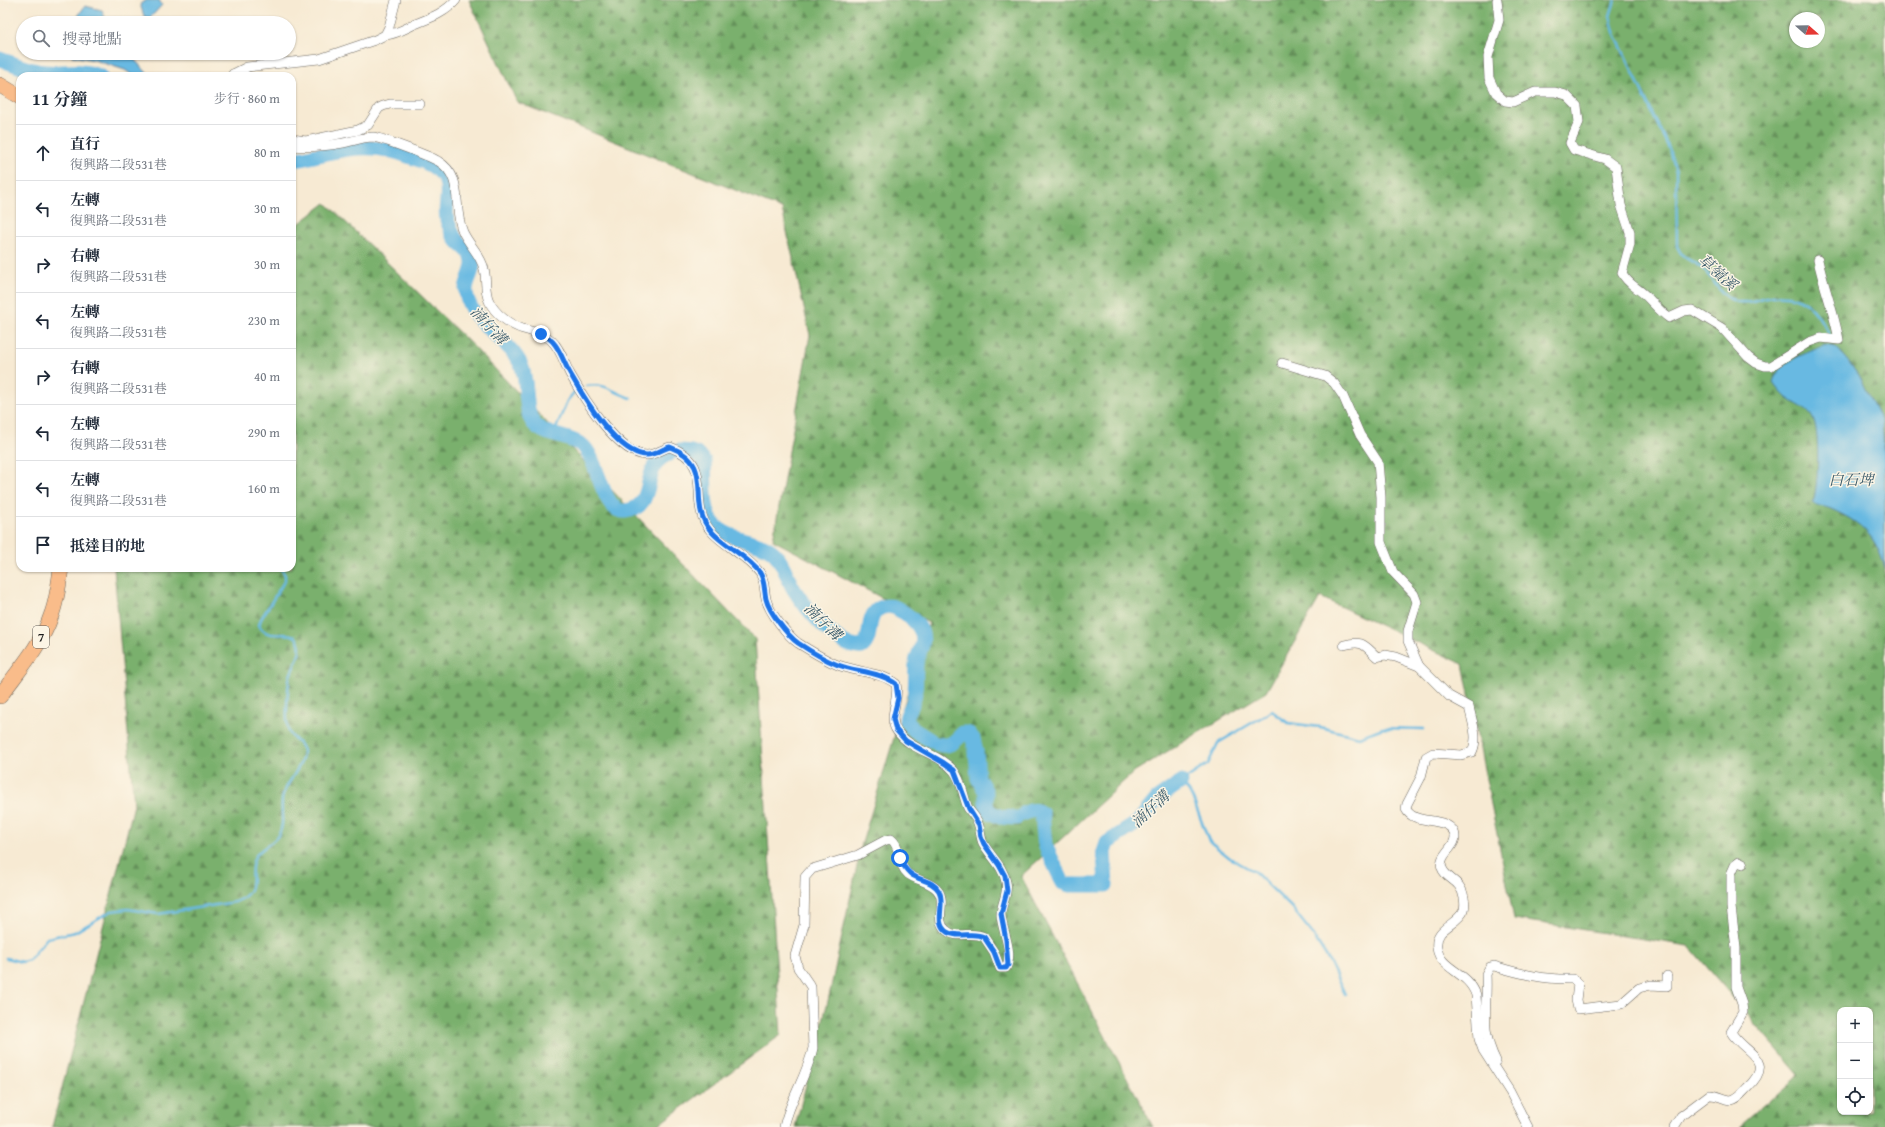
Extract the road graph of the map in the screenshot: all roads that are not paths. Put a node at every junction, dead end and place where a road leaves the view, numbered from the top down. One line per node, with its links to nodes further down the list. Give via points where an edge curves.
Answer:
1 (396, 0): 4 (street)
2 (456, 0): 4 (street, via 429,19 398,33)
3 (1497, 0): 11 (street, via 1499,20 1488,57 1489,78 1496,93 1505,101 1513,102 1535,92 1555,92 1566,95 1577,106 1579,122 1570,143 1574,150 1605,159 1616,167 1620,205 1630,232 1630,244 1622,273 1626,281 1669,318 1692,310 1709,319 1733,339 1748,357 1765,366 1771,366 1809,342 1821,338 1839,340)
4 (385, 35): 5 (street, via 319,59 247,67)
5 (237, 72)
6 (0, 85): 7 (main road)
7 (16, 94)
8 (420, 104): 9 (street, via 383,106 368,125 358,130 306,141)
9 (296, 140)
10 (296, 147): 20 (street, via 306,148 374,137 428,156 448,169 457,189 460,223 481,259 488,300 494,309 511,323 544,335 552,341 589,404 609,431 625,446 635,453 647,455 670,447 694,465 699,479 698,502 705,522 711,531 761,574 769,607 786,631 797,642 837,665 886,678 896,684 898,698 893,719 896,730 906,741 954,770 958,778 969,809 979,825 981,837 999,865 1007,884 1001,914 1008,965 1006,968 1000,968 989,944 980,935 947,932 940,920 942,899 937,888 908,874 897,845 891,839 858,855 812,869 805,877 804,924 795,956 798,968 811,988 814,1048 790,1104)
11 (1818, 260)
12 (1282, 363): 15 (street, via 1326,376 1334,383 1343,396 1360,435 1378,462 1382,542 1393,572 1414,594 1417,602 1408,631 1408,641)
13 (61, 572): 16 (main road, 7, via 51,616 40,640)
14 (1344, 644): 15 (street, via 1363,643 1377,657 1396,657)
15 (1419, 666): 19 (street, via 1449,696 1469,706 1476,739 1472,752 1461,755 1433,753 1426,757 1418,785 1406,809 1412,816 1443,824 1454,834 1455,839 1444,854 1441,866 1443,872 1462,889 1465,905 1460,916 1438,935 1437,950 1448,967 1469,980 1474,988 1479,1039 1483,1050)
16 (0, 696)
17 (1743, 864): 22 (street, via 1739,862 1735,865 1731,874 1736,987 1743,1012 1731,1032 1754,1053 1760,1069 1754,1082 1735,1099 1709,1095 1681,1116)
18 (1667, 976): 19 (street, via 1667,986 1651,985 1639,988 1621,1004 1578,1009 1578,984 1573,979 1526,976 1490,967 1486,974 1486,1037 1495,1060 1512,1087)
19 (1515, 1101): 21 (street)
20 (784, 1127)
21 (1528, 1127)
22 (1674, 1127)

